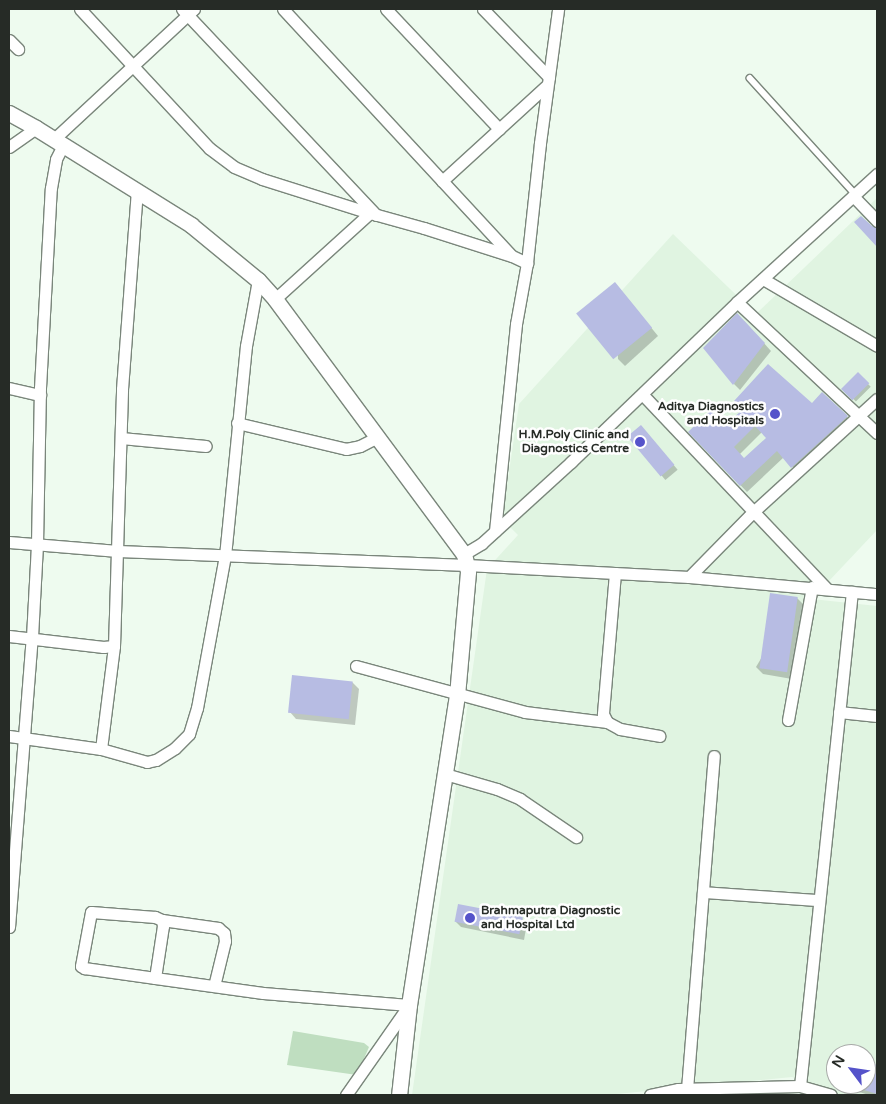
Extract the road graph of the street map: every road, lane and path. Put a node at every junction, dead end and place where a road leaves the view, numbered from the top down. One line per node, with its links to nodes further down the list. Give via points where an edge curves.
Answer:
1 (80, 9): 9 (street)
2 (283, 9): 18 (street)
3 (386, 9): 14 (street)
4 (483, 9): 11 (street)
5 (558, 9): 11 (street)
6 (188, 11): 9 (street); 21 (street)
7 (9, 40): 8 (street)
8 (18, 49)
9 (132, 65): 15 (street); 21 (street, via 209,148 234,167)
10 (750, 78): 20 (lane)
11 (548, 81): 14 (street); 24 (street)
12 (9, 113): 13 (main road)
13 (36, 128): 15 (main road); 16 (street)
14 (499, 129): 18 (street)
15 (59, 142): 19 (main road); 31 (street, via 52,173)
16 (9, 147)
17 (877, 174): 20 (street)
18 (442, 181): 23 (street)
19 (137, 191): 26 (main road, via 191,225); 38 (street)
20 (854, 195): 22 (street); 25 (street)
21 (373, 214): 23 (street); 27 (street)
22 (877, 221)
23 (512, 256): 24 (street)
24 (526, 264): 41 (street, via 516,324)
25 (763, 279): 28 (street); 29 (street)
26 (258, 280): 27 (main road); 35 (street)
27 (275, 299): 37 (main road)
28 (737, 302): 32 (street); 34 (street)
29 (877, 346)
30 (9, 388): 31 (street)
31 (40, 395): 43 (street)
32 (643, 395): 40 (street); 41 (street)
33 (877, 399): 34 (street)
34 (860, 415): 36 (street); 40 (street)
35 (237, 423): 37 (street, via 346,449); 45 (street)
36 (877, 433)
37 (378, 437): 46 (main road)
38 (121, 438): 39 (street); 44 (street)
39 (206, 446)
40 (752, 513): 48 (street); 50 (street)
41 (495, 531): 46 (street)
42 (9, 542): 43 (street)
43 (37, 544): 44 (street); 54 (street)
44 (118, 551): 45 (street); 55 (street)
45 (225, 556): 46 (street); 65 (street, via 197,708 189,734 175,748 156,760 146,762)
46 (466, 559): 47 (street); 57 (main road)
47 (615, 573): 48 (street); 61 (street, via 603,706)
48 (689, 577): 49 (street)
49 (812, 586): 50 (street); 60 (street)
50 (826, 588): 51 (street)
51 (852, 592): 52 (street); 58 (street)
52 (877, 594)
53 (9, 636): 54 (street)
54 (32, 637): 55 (street); 63 (street)
55 (114, 646): 65 (street)
56 (356, 666): 57 (street)
57 (458, 692): 61 (street, via 525,712); 67 (main road)
58 (839, 712): 59 (street); 71 (street)
59 (877, 716)
60 (788, 720)
61 (607, 722): 64 (street, via 620,730)
62 (9, 736): 63 (street)
63 (23, 736): 65 (street); 68 (street)
64 (659, 736)
65 (101, 749)
66 (714, 756): 70 (street)
67 (445, 774): 69 (street, via 520,799); 76 (main road)
68 (14, 795): 73 (street)
69 (576, 837)
70 (703, 892): 71 (street); 78 (street)
71 (818, 900): 77 (street)
72 (162, 920): 74 (street); 74 (street, via 91,912 81,966); 75 (street, via 218,928 224,933)
73 (9, 927)
74 (156, 978): 75 (street)
75 (214, 986): 76 (street)
76 (409, 1006): 79 (street); 80 (main road)
77 (800, 1086): 78 (street); 82 (street)
78 (687, 1089): 81 (street)
79 (346, 1095)
80 (399, 1095)
81 (650, 1095)
82 (831, 1095)

